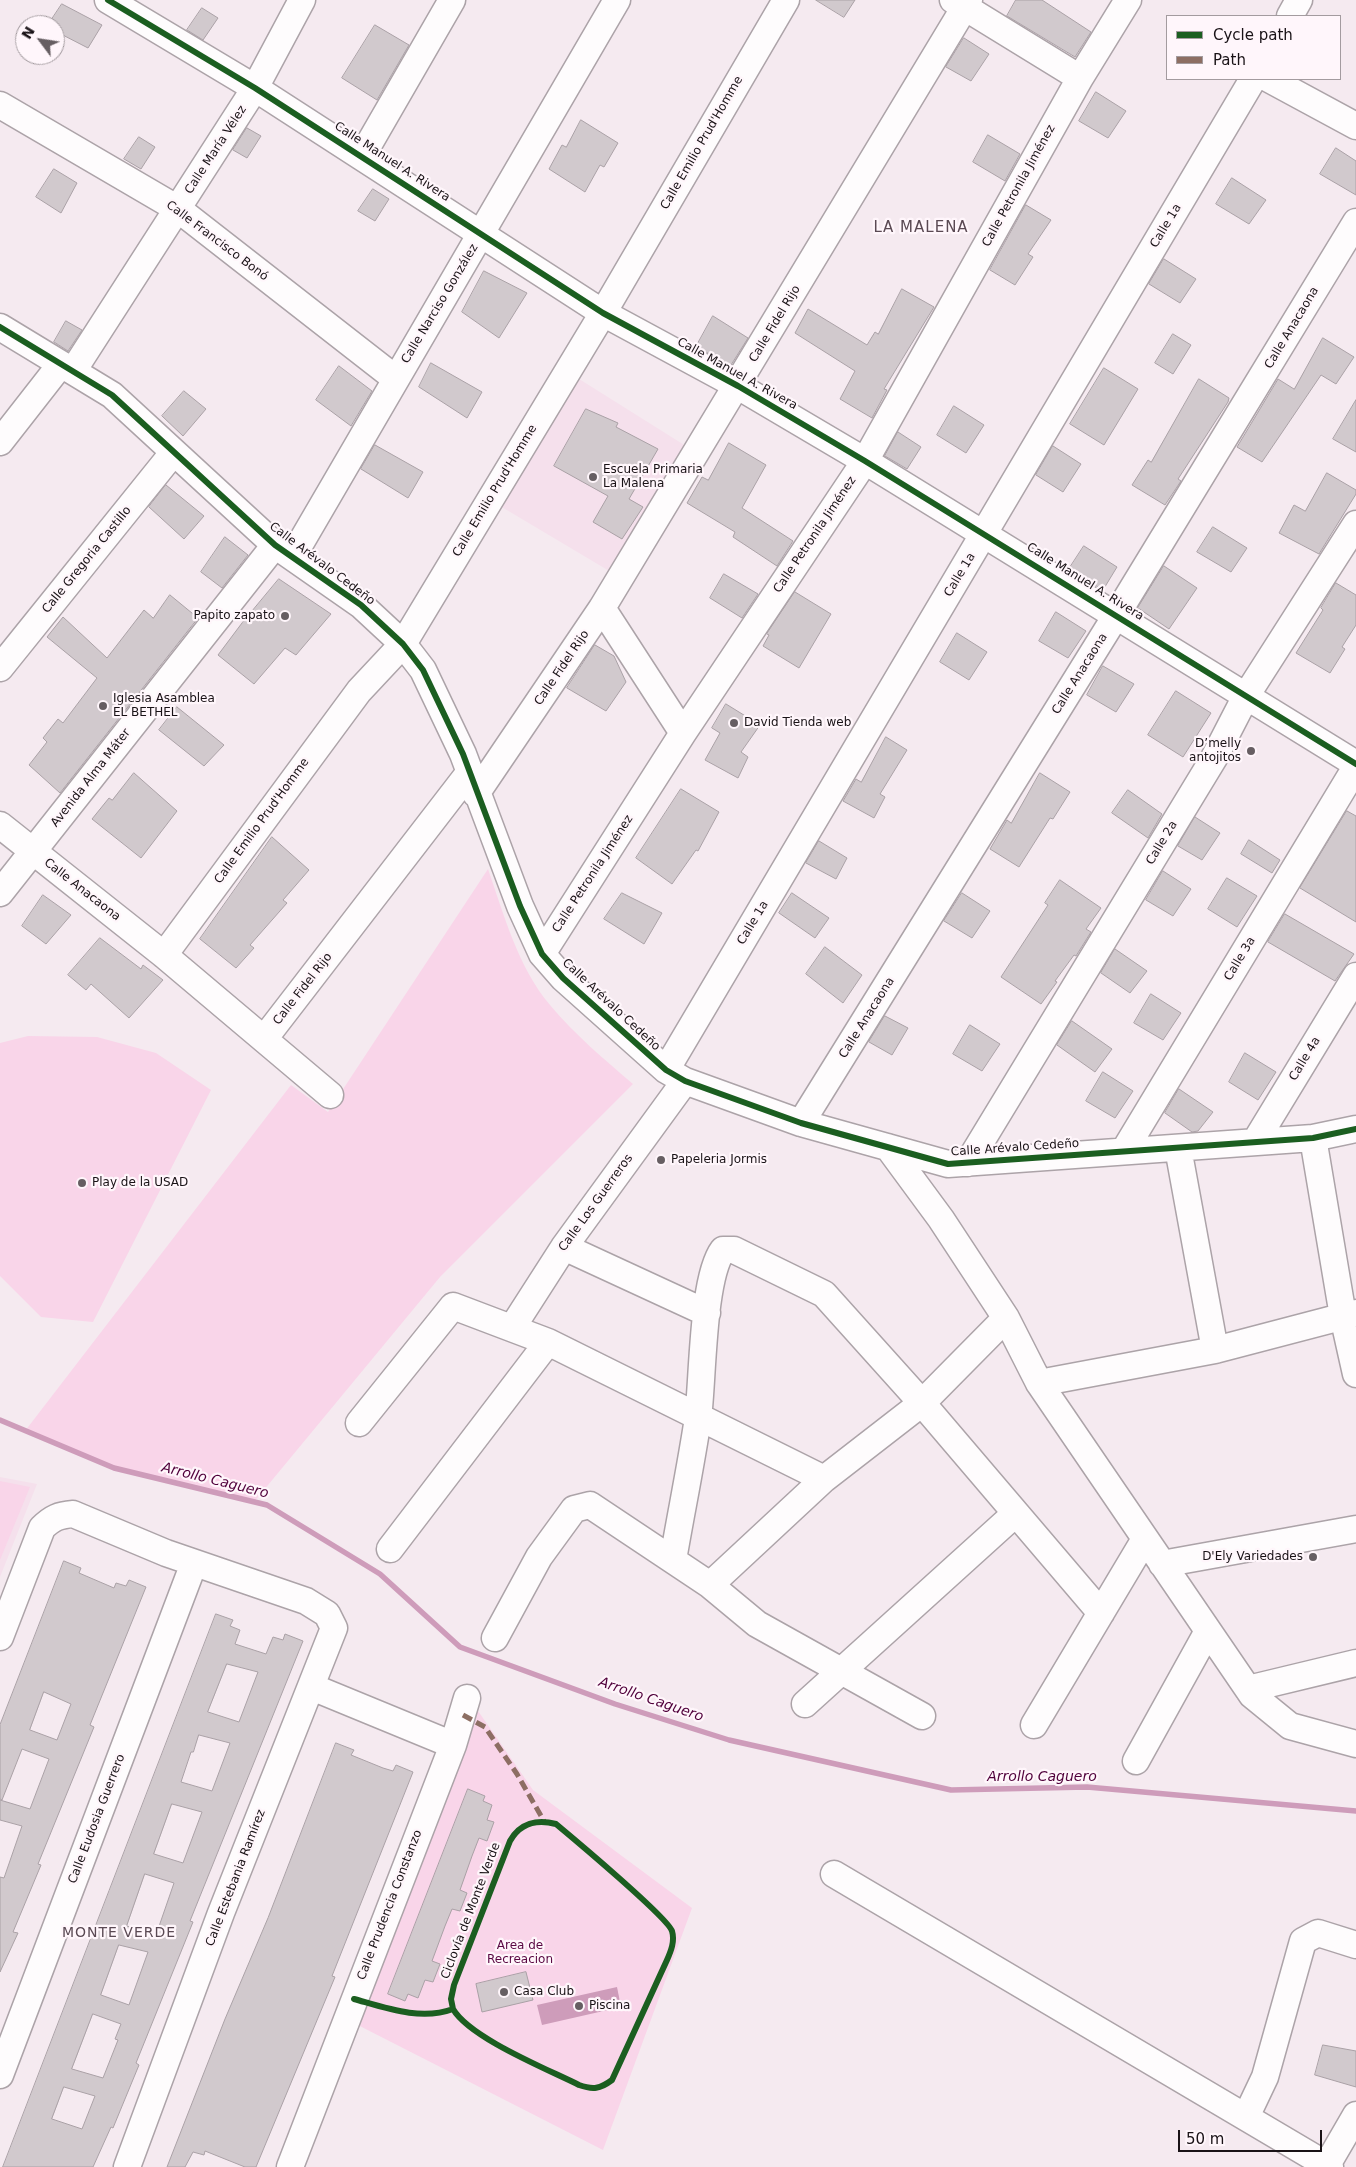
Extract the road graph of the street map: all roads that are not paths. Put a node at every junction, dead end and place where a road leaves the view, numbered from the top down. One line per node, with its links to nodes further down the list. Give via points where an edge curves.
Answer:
1 (108, 0): 13 (street, Calle Manuel A. Rivera)
2 (302, 0): 13 (street, Calle María Vélez)
3 (452, 0): 16 (street)
4 (617, 0): 19 (street, Calle Narciso González)
5 (786, 0): 20 (street, Calle Emilio Prud'Homme)
6 (1128, 0): 10 (street, Calle Petronila Jiménez)
7 (1299, 0): 9 (street)
8 (962, 2): 10 (street); 24 (street, Calle Fidel Rijo)
9 (1291, 15)
10 (1080, 78): 27 (street, Calle Petronila Jiménez)
11 (1253, 80): 29 (street, Calle 1a)
12 (1271, 80): 15 (street)
13 (255, 88): 16 (street, Calle Manuel A. Rivera); 17 (street, Calle María Vélez)
14 (0, 105): 17 (street, Calle Francisco Bonó)
15 (1356, 126)
16 (362, 156): 19 (street, Calle Manuel A. Rivera)
17 (178, 209): 22 (street, Calle María Vélez); 23 (street, Calle Francisco Bonó)
18 (1356, 222): 32 (street, Calle Anacaona)
19 (482, 233): 20 (street, Calle Manuel A. Rivera); 23 (street, Calle Narciso González)
20 (603, 313): 24 (street, Calle Manuel A. Rivera); 33 (street, Calle Emilio Prud'Homme)
21 (0, 327): 22 (street, Calle Arévalo Cedeño)
22 (67, 368): 25 (street, Calle María Vélez); 26 (street, Calle Arévalo Cedeño, via 112,394)
23 (396, 379): 30 (street, Calle Narciso González)
24 (738, 386): 27 (street, Calle Manuel A. Rivera); 31 (street, Calle Fidel Rijo)
25 (0, 442)
26 (173, 453): 30 (street, Calle Arévalo Cedeño); 34 (street, Calle Gregoria Castillo)
27 (865, 461): 29 (street, Calle Manuel A. Rivera); 36 (street, Calle Petronila Jiménez)
28 (1356, 524): 35 (street, Calle 2a)
29 (984, 534): 32 (street, Calle Manuel A. Rivera); 46 (street, Calle 1a)
30 (284, 551): 33 (street, Calle Arévalo Cedeño, via 360,605); 40 (street, Avenida Alma Máter)
31 (602, 608): 36 (street); 38 (street, Calle Fidel Rijo)
32 (1117, 614): 35 (street, Calle Manuel A. Rivera); 48 (street, Calle Anacaona)
33 (403, 644): 38 (street, Calle Arévalo Cedeño, via 423,670 463,754); 43 (street, Calle Emilio Prud'Homme, via 359,691)
34 (0, 668)
35 (1246, 696): 37 (street, Calle Manuel A. Rivera); 55 (street, Calle 2a, via 1214,758)
36 (683, 733): 42 (street, Calle Petronila Jiménez)
37 (1356, 766): 54 (street, Calle 3a)
38 (473, 784): 42 (street, Calle Arévalo Cedeño); 45 (street, Calle Fidel Rijo)
39 (0, 825): 40 (street, Calle Anacaona)
40 (33, 852): 41 (street, Avenida Alma Máter); 43 (street, Calle Anacaona)
41 (0, 892)
42 (542, 954): 46 (street, Calle Arévalo Cedeño, via 563,978)
43 (164, 955): 45 (street, Calle Anacaona)
44 (1356, 976): 51 (street, Calle 4a)
45 (264, 1040): 47 (street, Calle Anacaona)
46 (675, 1076): 48 (street, Calle Arévalo Cedeño); 56 (street, Calle Los Guerreros)
47 (330, 1095)
48 (801, 1123): 52 (street, Calle Arévalo Cedeño)
49 (1356, 1129): 50 (street, Calle Arévalo Cedeño)
50 (1313, 1138): 51 (street, Calle Arévalo Cedeño); 58 (street)
51 (1255, 1142): 53 (street, Calle Arévalo Cedeño)
52 (888, 1147): 55 (street, Calle Arévalo Cedeño, via 948,1164); 59 (street, via 941,1219)
53 (1178, 1148): 54 (street, Calle Arévalo Cedeño); 62 (street)
54 (1124, 1151): 55 (street, Calle Arévalo Cedeño)
55 (968, 1162)
56 (564, 1247): 57 (street); 60 (street, Calle Los Guerreros)
57 (707, 1313): 65 (street, via 716,1260 723,1250 734,1250 824,1294); 66 (street)
58 (1350, 1314): 62 (street); 63 (street)
59 (1006, 1318): 64 (street); 65 (street)
60 (512, 1328): 61 (street); 67 (street, via 453,1306)
61 (548, 1342): 66 (street); 72 (street)
62 (1215, 1350): 64 (street)
63 (1356, 1374)
64 (1039, 1383): 71 (street)
65 (922, 1403): 68 (street); 69 (street)
66 (698, 1417): 68 (street); 73 (street)
67 (359, 1423)
68 (824, 1479): 76 (street)
69 (1015, 1514): 77 (street); 82 (street)
70 (1356, 1529): 75 (street)
71 (1145, 1539): 75 (street); 77 (street)
72 (390, 1549)
73 (673, 1560): 76 (street); 80 (street, via 590,1505 574,1509 539,1558)
74 (194, 1563): 79 (street, Calle Estebania Ramírez, via 73,1514 61,1514 42,1528); 83 (street, Calle Estebania Ramírez, via 306,1602 327,1614 334,1628); 94 (street, Calle Eudosia Guerrero)
75 (1162, 1564): 78 (street)
76 (710, 1585): 82 (street, via 757,1624)
77 (1101, 1612): 88 (street)
78 (1208, 1631): 84 (street); 91 (street)
79 (0, 1637)
80 (495, 1638)
81 (1356, 1662): 84 (street)
82 (842, 1671): 86 (street); 87 (street)
83 (312, 1687): 90 (street); 98 (street, Calle Estebania Ramírez, via 221,1913)
84 (1248, 1689): 89 (street, via 1290,1726)
85 (467, 1698): 90 (street, Calle Prudencia Constanzo)
86 (805, 1704)
87 (922, 1716)
88 (1034, 1725)
89 (1356, 1744)
90 (452, 1745): 99 (street, Calle Prudencia Constanzo)
91 (1136, 1760)
92 (834, 1874): 96 (street)
93 (1356, 1946): 96 (street, via 1318,1933 1303,1941 1265,2077)
94 (0, 2075)
95 (1356, 2115): 97 (street)
96 (1246, 2117): 97 (street)
97 (1329, 2166)
98 (127, 2167)
99 (290, 2167)

